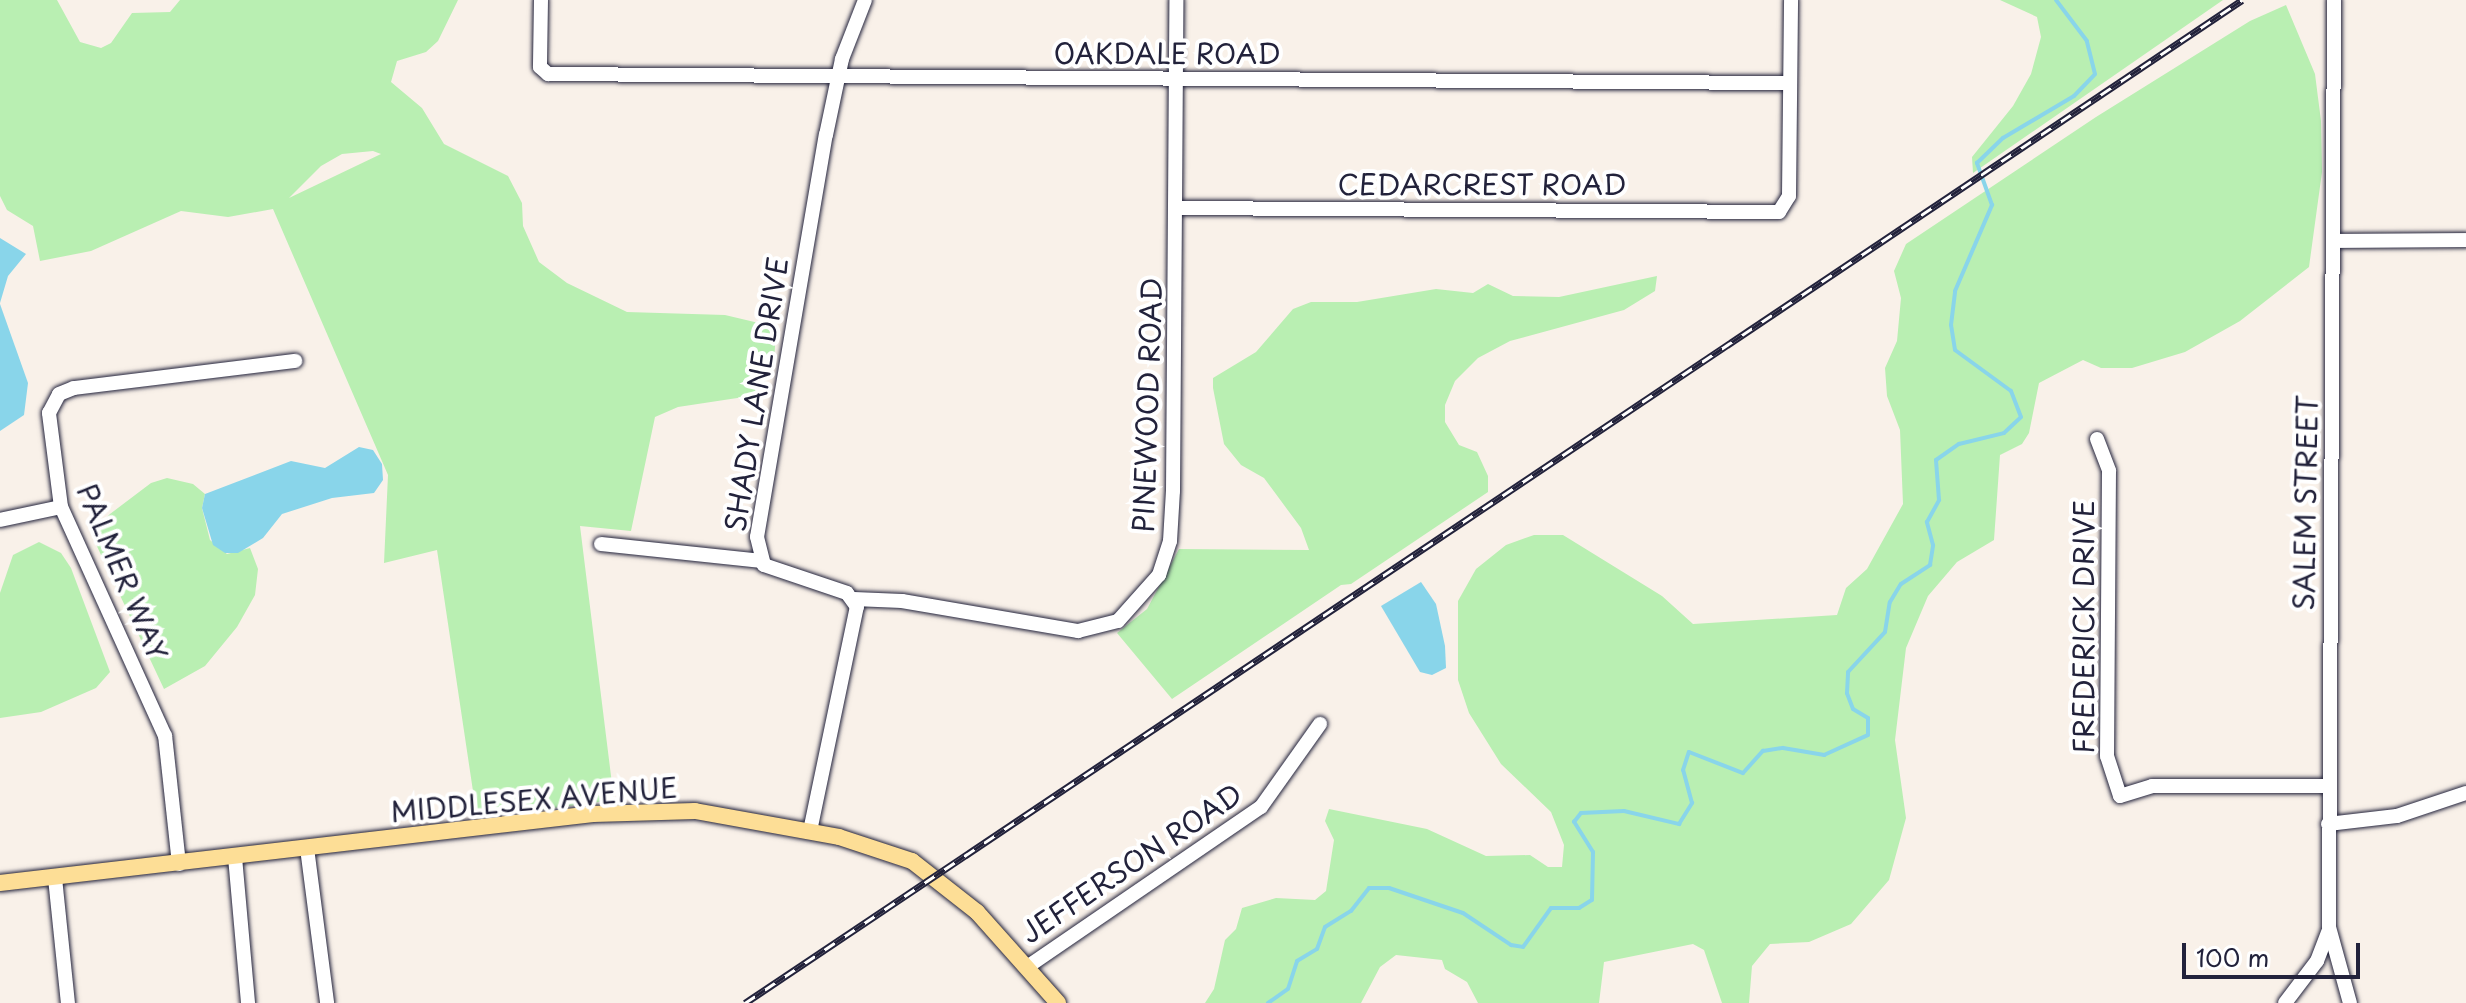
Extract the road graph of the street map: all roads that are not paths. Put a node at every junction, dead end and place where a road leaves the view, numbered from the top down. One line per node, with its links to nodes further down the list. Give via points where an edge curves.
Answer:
1 (541, 0): 6 (street, OAKDALE ROAD, via 540,65 545,73)
2 (865, 0): 6 (street, SHADY LANE DRIVE)
3 (1176, 0): 7 (street, PINEWOOD ROAD)
4 (1791, 0): 8 (street)
5 (2334, 0): 11 (street, SALEM STREET)
6 (837, 77): 7 (street, OAKDALE ROAD); 17 (street, SHADY LANE DRIVE, via 758,529)
7 (1177, 80): 8 (street, OAKDALE ROAD); 9 (street, PINEWOOD ROAD)
8 (1789, 83): 9 (street, CEDARCREST ROAD, via 1785,209 1753,213)
9 (1177, 208): 18 (street, PINEWOOD ROAD, via 1171,524 1164,563 1140,602 1109,626 1078,631 902,601)
10 (2466, 240): 11 (street)
11 (2335, 241): 20 (street, SALEM STREET)
12 (295, 361): 14 (street, PALMER WAY, via 62,392 49,418)
13 (2097, 439): 20 (street, FREDERICK DRIVE, via 2109,471 2107,756 2120,796 2152,786)
14 (61, 507): 15 (street); 26 (street, PALMER WAY, via 165,736)
15 (0, 520)
16 (601, 544): 17 (street)
17 (762, 561): 18 (street, SHADY LANE DRIVE, via 777,573)
18 (854, 599): 23 (street, via 857,617)
19 (1320, 724): 30 (street, JEFFERSON ROAD, via 1261,807)
20 (2328, 786): 22 (street, SALEM STREET)
21 (2466, 793): 22 (street, via 2386,818)
22 (2328, 824): 29 (street, SALEM STREET)
23 (810, 831): 24 (main road, MIDDLESEX AVENUE, via 715,813 652,810); 30 (main road, MIDDLESEX AVENUE, via 892,853 935,875)
24 (307, 848): 25 (main road, MIDDLESEX AVENUE); 33 (street)
25 (235, 857): 26 (main road, MIDDLESEX AVENUE); 32 (street)
26 (179, 864): 27 (main road, MIDDLESEX AVENUE)
27 (55, 878): 28 (main road, MIDDLESEX AVENUE); 31 (street)
28 (0, 883)
29 (2329, 927): 35 (street, via 2320,957); 36 (street, SALEM STREET)
30 (1027, 967): 34 (main road, MIDDLESEX AVENUE)
31 (68, 1003)
32 (248, 1003)
33 (327, 1003)
34 (1058, 1003)
35 (2291, 1003)
36 (2350, 1003)

